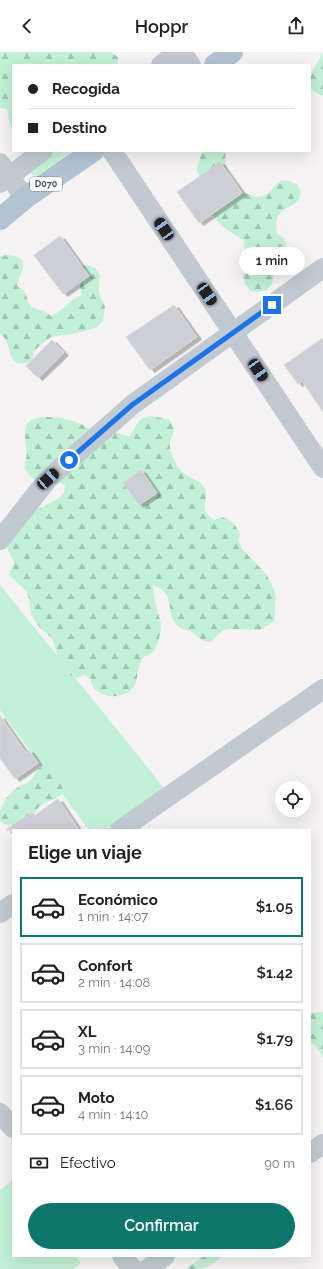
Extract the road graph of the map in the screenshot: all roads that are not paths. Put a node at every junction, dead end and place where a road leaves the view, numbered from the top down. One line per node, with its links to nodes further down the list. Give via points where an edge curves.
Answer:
1 (180, 52): 3 (street); 4 (street)
2 (232, 52): 5 (main road)
3 (162, 64)
4 (190, 64)
5 (216, 64)
6 (41, 152): 9 (street)
7 (92, 152): 10 (main road, D070)
8 (113, 152): 13 (street)
9 (3, 174): 10 (street)
10 (25, 198): 11 (main road, D070)
11 (0, 219)
12 (323, 268): 13 (street)
13 (233, 333): 14 (street); 15 (street, via 132,405 48,479)
14 (323, 468)
15 (0, 540)
16 (323, 690): 17 (street)
17 (121, 829)
18 (12, 905): 19 (street)
19 (0, 913)
20 (0, 1113): 21 (street)
21 (12, 1127)
22 (323, 1144): 23 (street)
23 (311, 1152)
24 (123, 1257): 26 (street)
25 (164, 1257): 27 (street)
26 (133, 1269)
27 (147, 1269)

